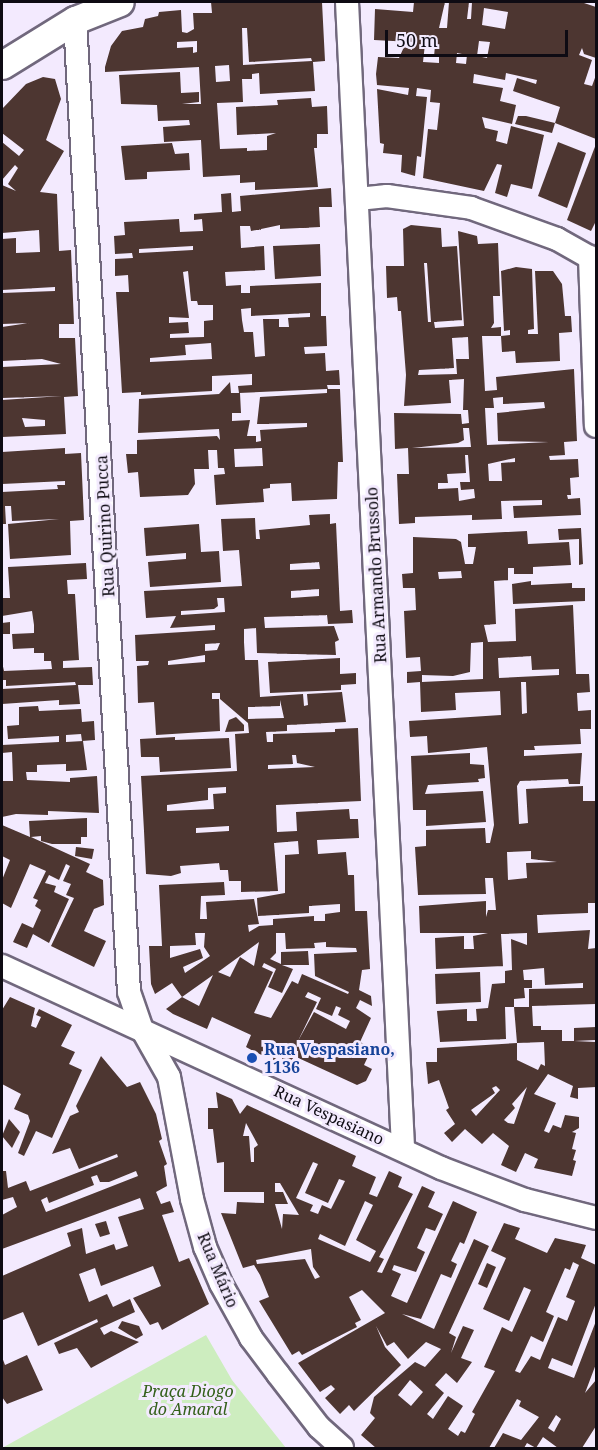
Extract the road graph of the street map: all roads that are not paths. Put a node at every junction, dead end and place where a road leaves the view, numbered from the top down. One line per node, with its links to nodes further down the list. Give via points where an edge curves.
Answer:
1 (120, 2): 3 (street)
2 (347, 2): 5 (street, Rua Armando Brussolo)
3 (75, 20): 4 (street); 9 (street, Rua Quirino Pucca, via 101,437 127,974)
4 (2, 65)
5 (358, 199): 6 (street, via 387,196 471,208 526,226); 10 (street, Rua Armando Brussolo)
6 (593, 259): 7 (street)
7 (597, 426)
8 (2, 966): 9 (street, Rua Vespasiano)
9 (142, 1029): 10 (street, Rua Vespasiano); 12 (street, Rua Mário, via 169,1077 192,1199 220,1284 251,1338 319,1427)
10 (403, 1149): 11 (street, Rua Vespasiano, via 525,1200)
11 (597, 1218)
12 (342, 1449)

